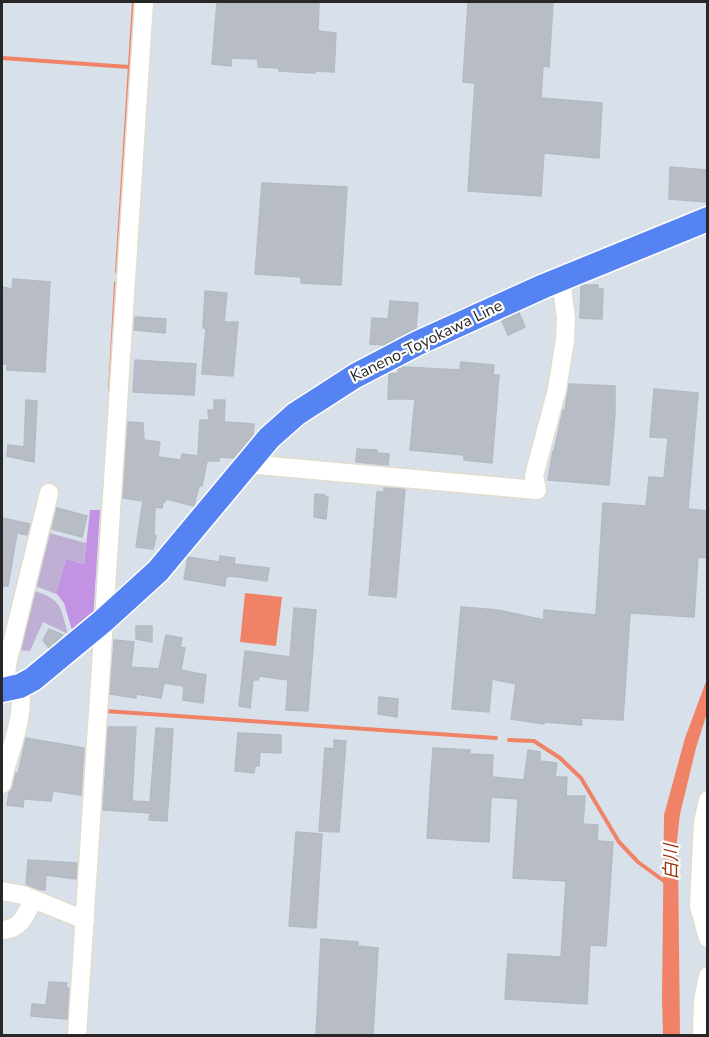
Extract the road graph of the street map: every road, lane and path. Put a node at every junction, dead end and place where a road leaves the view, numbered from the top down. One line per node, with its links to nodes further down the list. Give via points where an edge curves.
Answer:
1 (144, 2): 6 (street)
2 (708, 219): 3 (main road, Kaneno-Toyokawa Line)
3 (561, 280): 4 (main road, Kaneno-Toyokawa Line, via 418,343 355,376 296,414); 4 (street, via 565,340 557,389 534,476 537,490)
4 (247, 464): 6 (main road, Kaneno-Toyokawa Line, via 158,571)
5 (49, 493): 7 (street, via 7,664)
6 (103, 621): 7 (main road, Kaneno-Toyokawa Line, via 33,679); 12 (street)
7 (9, 689): 8 (street, via 22,699 18,732)
8 (2, 784)
9 (708, 800): 14 (street, via 703,822 699,906)
10 (2, 891): 11 (street)
11 (33, 899): 12 (street); 13 (street, via 20,924)
12 (85, 920): 16 (street)
13 (2, 930)
14 (708, 938)
15 (708, 976): 17 (street)
16 (77, 1035)
17 (702, 1035)

